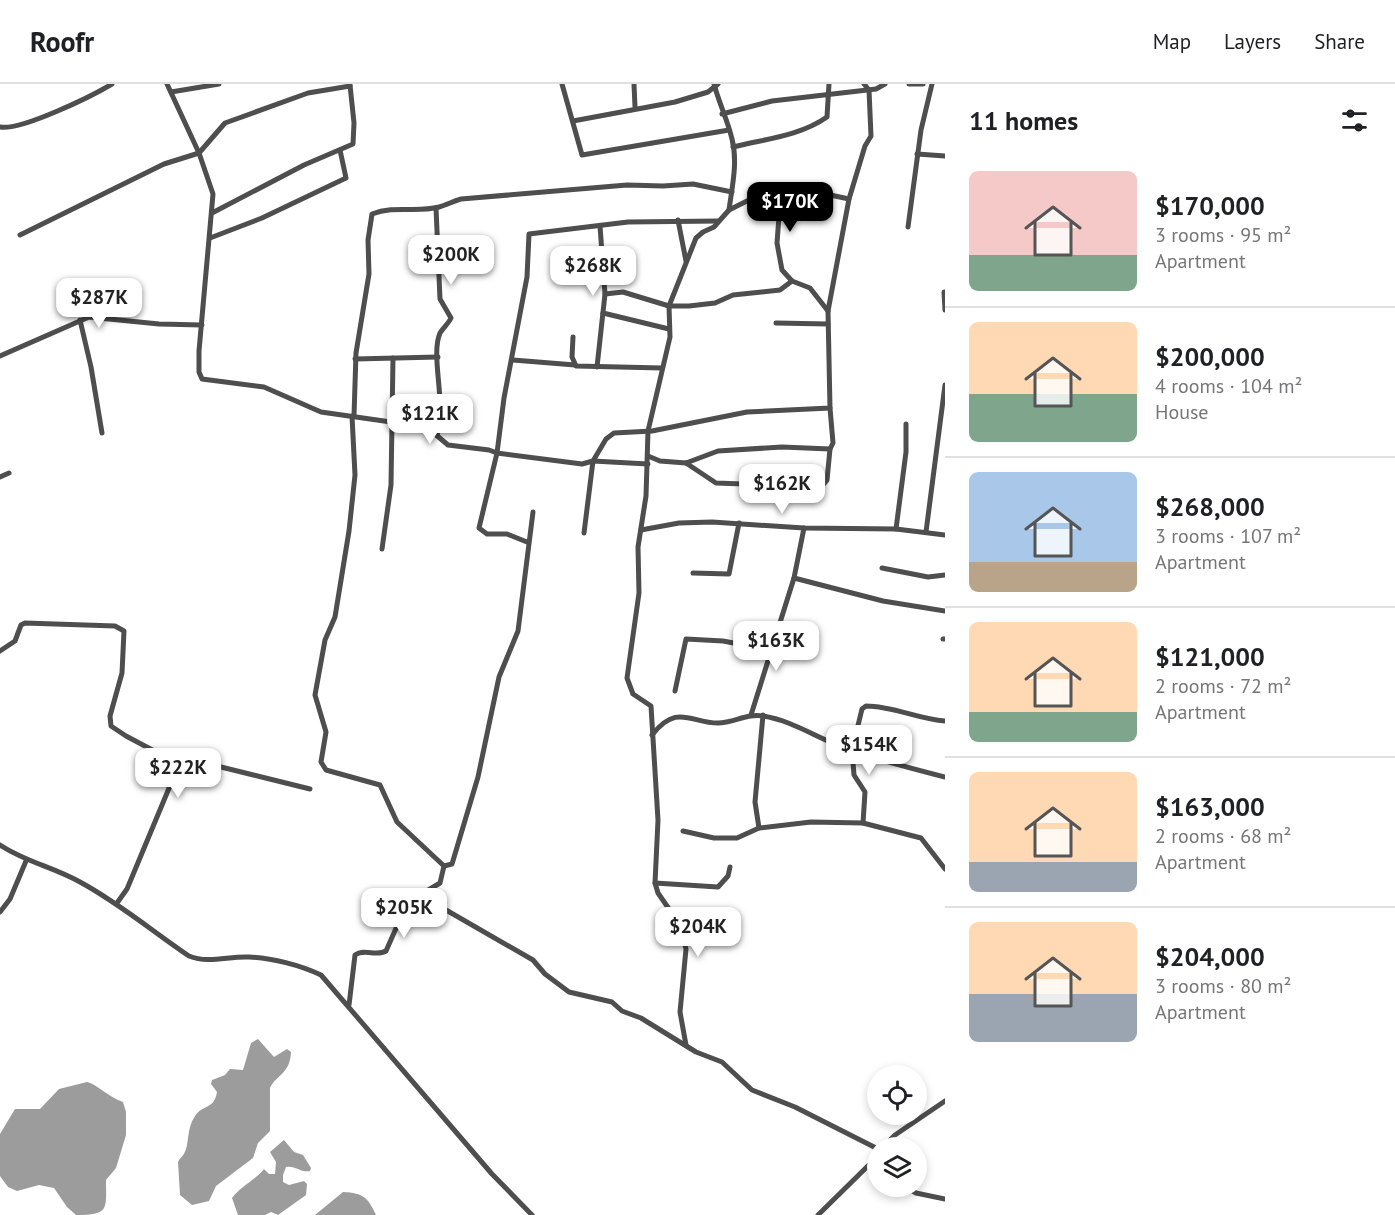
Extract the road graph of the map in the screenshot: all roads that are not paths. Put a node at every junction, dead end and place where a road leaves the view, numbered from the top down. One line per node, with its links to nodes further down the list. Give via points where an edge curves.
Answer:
1 (112, 84): 20 (street, via 31,121)
2 (167, 84): 15 (street)
3 (219, 84): 15 (street)
4 (562, 84): 19 (street)
5 (634, 84): 17 (street)
6 (715, 84): 17 (street, via 708,92 686,99); 18 (street)
7 (829, 84): 16 (street)
8 (864, 84): 14 (street)
9 (885, 84): 14 (street)
10 (909, 84): 11 (street)
11 (923, 84)
12 (932, 84): 25 (street)
13 (350, 85): 23 (street, via 353,144); 24 (street, via 308,93 225,123)
14 (869, 90): 16 (street); 29 (street, via 871,136)
15 (171, 92): 24 (street)
16 (831, 93): 18 (street, via 772,101); 22 (street, via 827,117 817,124)
17 (635, 107): 19 (street)
18 (722, 114): 21 (street)
19 (573, 121): 21 (street, via 582,154)
20 (0, 128)
21 (729, 130): 22 (street)
22 (734, 147): 28 (street)
23 (340, 150): 32 (street); 38 (street, via 346,178)
24 (199, 153): 32 (street, via 213,194); 37 (street, via 164,164)
25 (917, 154): 26 (street); 36 (street)
26 (945, 156)
27 (781, 190): 29 (street, via 807,190); 31 (street, via 765,192); 40 (street, via 777,243 782,270)
28 (732, 192): 30 (street, via 693,184 627,185 461,199); 31 (street)
29 (849, 199): 45 (street)
30 (436, 208): 54 (street, via 440,299 451,318 440,333); 56 (street, via 403,207 372,214 369,274)
31 (729, 210): 34 (street)
32 (212, 213): 38 (street)
33 (678, 220): 34 (street); 35 (street); 39 (street)
34 (719, 221): 39 (street, via 696,238)
35 (600, 226): 42 (street); 57 (street, via 529,234 527,277)
36 (908, 227)
37 (20, 235)
38 (210, 238): 50 (street)
39 (686, 261): 43 (street)
40 (792, 281): 43 (street, via 780,290 733,295 715,303); 45 (street, via 810,288)
41 (944, 292): 44 (street)
42 (605, 294): 43 (street, via 623,292); 46 (street)
43 (669, 306): 51 (street)
44 (945, 310)
45 (828, 311): 49 (street)
46 (603, 313): 51 (street); 59 (street)
47 (80, 320): 50 (street, via 96,316); 53 (street); 67 (street)
48 (776, 323): 49 (street)
49 (828, 324): 62 (street)
50 (201, 325): 63 (street, via 202,379 264,387 321,412)
51 (669, 329): 60 (street)
52 (573, 337): 58 (street)
53 (0, 356)
54 (438, 357): 55 (street); 68 (street, via 441,423)
55 (393, 358): 56 (street); 64 (street)
56 (355, 359): 63 (street)
57 (513, 360): 58 (street); 70 (street)
58 (575, 365): 59 (street)
59 (597, 367): 60 (street)
60 (662, 368): 66 (street)
61 (945, 385): 82 (street)
62 (830, 408): 66 (street, via 747,412); 69 (street)
63 (353, 416): 64 (street); 108 (street, via 355,475 349,531 335,616 325,640 315,686 315,700 326,732 321,762 326,770 380,784 397,822)
64 (392, 421): 68 (street, via 429,429); 86 (street, via 391,485)
65 (906, 424): 80 (street)
66 (648, 431): 71 (street); 72 (street, via 610,435)
67 (102, 434)
68 (437, 435): 70 (street, via 448,446)
69 (830, 450): 73 (street, via 782,447 718,451); 73 (street, via 827,480 821,487 716,483)
70 (497, 453): 72 (street, via 568,464); 85 (street, via 479,528 487,534 507,534)
71 (648, 456): 73 (street); 74 (street)
72 (593, 461): 74 (street); 83 (street)
73 (686, 463)
74 (648, 464): 81 (street)
75 (9, 473): 76 (street)
76 (0, 477)
77 (532, 512): 85 (street)
78 (739, 523): 79 (street); 81 (street, via 691,522); 88 (street, via 729,574)
79 (804, 528): 80 (street); 90 (street)
80 (896, 529): 82 (street)
81 (641, 530): 98 (street, via 639,593 627,678 633,694 651,704)
82 (926, 532): 84 (street)
83 (584, 533)
84 (945, 535)
85 (527, 542): 108 (street, via 518,631 499,677 462,836 452,864)
86 (382, 549)
87 (882, 568): 89 (street, via 928,577)
88 (693, 573)
89 (945, 574)
90 (794, 578): 91 (street, via 884,601); 92 (street)
91 (945, 611)
92 (771, 650): 94 (street, via 686,639); 95 (street)
93 (0, 651): 100 (street, via 15,641 23,624 122,628 123,663 111,726)
94 (675, 691)
95 (751, 715): 96 (street); 98 (street, via 721,723 682,716 665,723)
96 (763, 716): 99 (street); 104 (street, via 755,802)
97 (945, 721): 99 (street, via 866,706 861,711)
98 (652, 735): 111 (street, via 658,820)
99 (852, 750): 101 (street); 103 (street, via 854,775 865,792)
100 (177, 764): 102 (street, via 191,757); 113 (street, via 164,804 127,889)
101 (945, 777)
102 (310, 789)
103 (863, 824): 104 (street, via 810,822); 110 (street, via 921,838)
104 (759, 828): 105 (street, via 737,838)
105 (683, 831)
106 (0, 845): 107 (street)
107 (26, 861): 113 (street, via 62,873); 114 (street, via 10,900)
108 (444, 866): 112 (street, via 440,883)
109 (730, 867): 111 (street, via 718,887)
110 (945, 869)
111 (655, 883): 116 (street, via 680,925 686,949 680,1012)
112 (420, 895): 115 (street, via 401,917 386,951 355,955); 116 (street, via 533,960 569,992 607,1000)
113 (117, 903): 115 (street, via 189,956 199,960 249,957 310,970 330,982)
114 (0, 912)
115 (349, 1005): 123 (street, via 492,1174)
116 (686, 1045): 119 (street, via 722,1062 752,1090)
117 (945, 1101): 118 (street)
118 (894, 1137)
119 (867, 1143)
120 (867, 1167): 124 (street)
121 (927, 1195): 122 (street)
122 (945, 1199)
123 (532, 1215)
124 (818, 1215)

